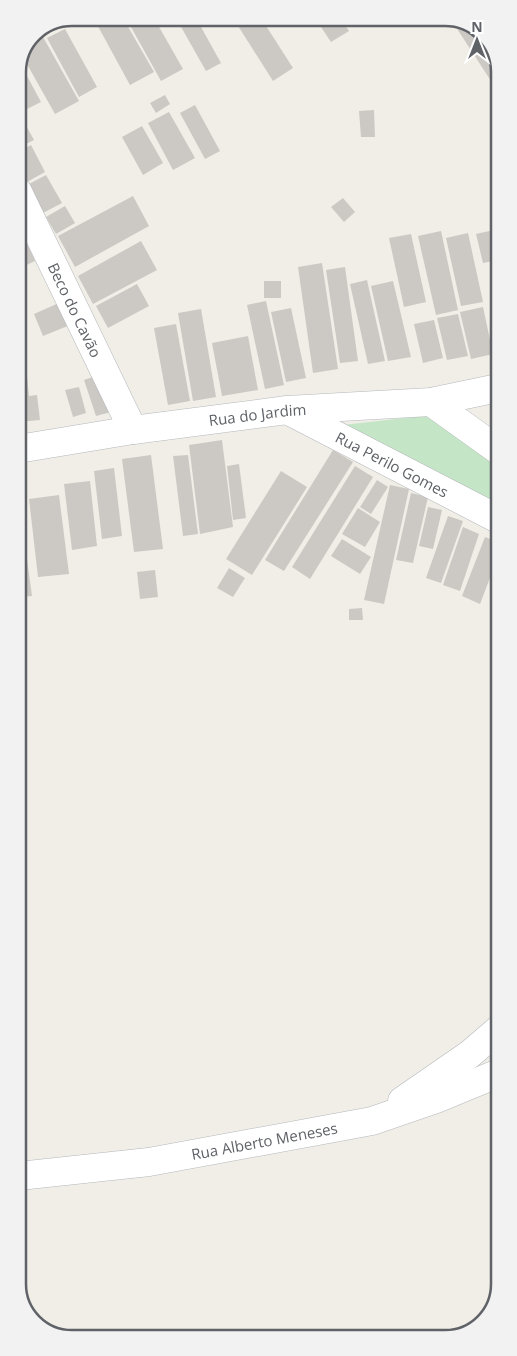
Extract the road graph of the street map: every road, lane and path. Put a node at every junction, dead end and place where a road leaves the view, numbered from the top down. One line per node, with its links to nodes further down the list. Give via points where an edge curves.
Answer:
1 (26, 209): 5 (street, Beco do Cavão)
2 (491, 389): 3 (street, Rua do Jardim)
3 (432, 402): 4 (street, Rua do Jardim); 6 (street)
4 (287, 410): 5 (street, Rua do Jardim); 8 (street, Rua Perilo Gomes)
5 (133, 430): 7 (street, Rua do Jardim)
6 (491, 445)
7 (26, 448)
8 (491, 515)
9 (491, 1036): 11 (street)
10 (491, 1076): 11 (street, Rua Alberto Meneses)
11 (372, 1122): 12 (street, Rua Alberto Meneses, via 149,1162)
12 (26, 1175)

